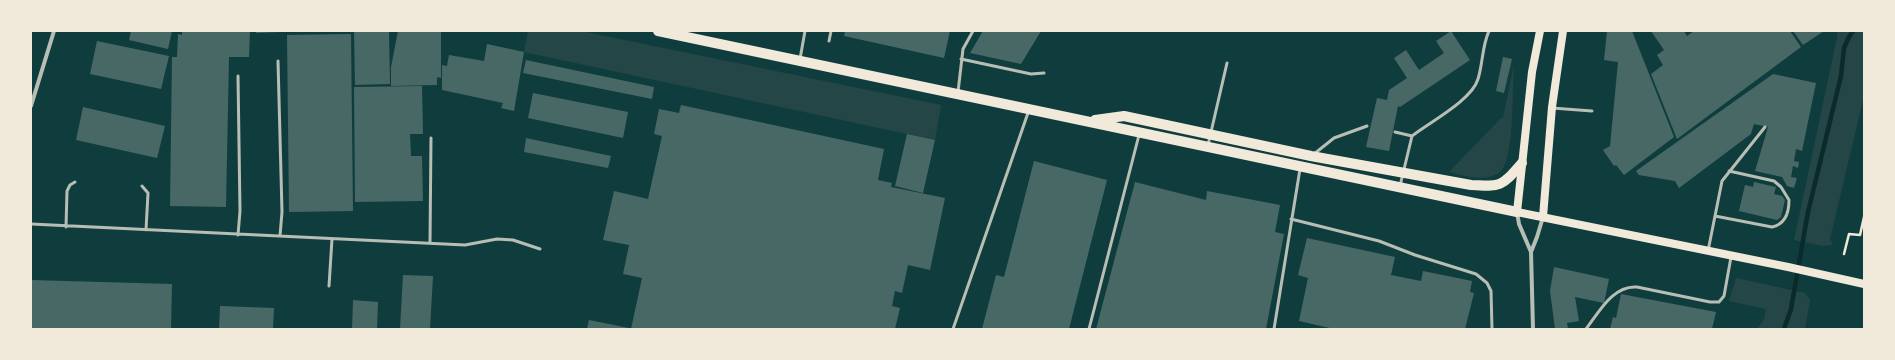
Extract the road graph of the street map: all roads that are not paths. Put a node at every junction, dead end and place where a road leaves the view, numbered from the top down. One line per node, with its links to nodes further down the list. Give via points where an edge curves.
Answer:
1 (54, 31): 17 (street)
2 (658, 31): 12 (main road)
3 (805, 31): 12 (lane)
4 (831, 31): 9 (lane)
5 (973, 31): 10 (lane, via 963,49)
6 (1490, 31): 27 (lane, via 1484,45 1479,77 1471,92)
7 (1540, 31): 31 (main road, via 1532,72)
8 (1563, 31): 18 (main road)
9 (829, 40)
10 (961, 59): 14 (lane, via 1031,74); 16 (lane)
11 (278, 60): 46 (lane, via 282,212)
12 (799, 60): 16 (main road)
13 (1227, 63): 26 (lane)
14 (1044, 74)
15 (238, 76): 45 (lane)
16 (958, 94): 19 (main road)
17 (31, 106)
18 (1552, 108): 20 (lane); 40 (main road)
19 (1030, 109): 21 (main road); 55 (lane)
20 (1592, 111)
21 (1087, 121): 24 (main road); 26 (main road, via 1124,116)
22 (1367, 126): 30 (lane, via 1334,138)
23 (1764, 127): 33 (lane)
24 (1140, 132): 29 (main road); 56 (lane)
25 (1395, 132): 27 (lane)
26 (1211, 134): 29 (lane); 30 (main road)
27 (1412, 136): 34 (lane)
28 (431, 138): 48 (lane)
29 (1208, 146): 32 (main road)
30 (1311, 156): 32 (lane); 34 (main road)
31 (1522, 163): 34 (main road, via 1507,182 1488,186); 38 (main road)
32 (1300, 166): 37 (main road); 41 (lane)
33 (1728, 171): 39 (lane, via 1720,189); 39 (lane, via 1778,184 1789,200 1787,216 1781,223 1772,227)
34 (1403, 173): 37 (lane)
35 (75, 182): 43 (lane, via 67,191)
36 (142, 186): 44 (lane, via 148,193)
37 (1400, 187): 38 (main road)
38 (1517, 212): 40 (main road); 51 (street, via 1519,224)
39 (1714, 216): 50 (lane)
40 (1543, 217): 50 (main road); 51 (street)
41 (1291, 219): 57 (lane); 58 (lane, via 1379,241 1476,274 1488,283 1491,291)
42 (31, 224): 43 (lane)
43 (66, 227): 44 (lane)
44 (146, 230): 45 (lane)
45 (238, 234): 46 (lane)
46 (280, 236): 47 (lane)
47 (332, 239): 48 (lane); 54 (lane)
48 (430, 243): 49 (lane, via 465,245 513,240)
49 (540, 249)
50 (1708, 251): 52 (main road)
51 (1531, 252): 59 (street)
52 (1731, 255): 53 (main road); 60 (lane, via 1724,296 1719,302 1628,287 1615,293)
53 (1864, 284)
54 (329, 286)
55 (953, 329)
56 (1089, 329)
57 (1274, 329)
58 (1492, 329)
59 (1533, 329)
60 (1586, 329)

